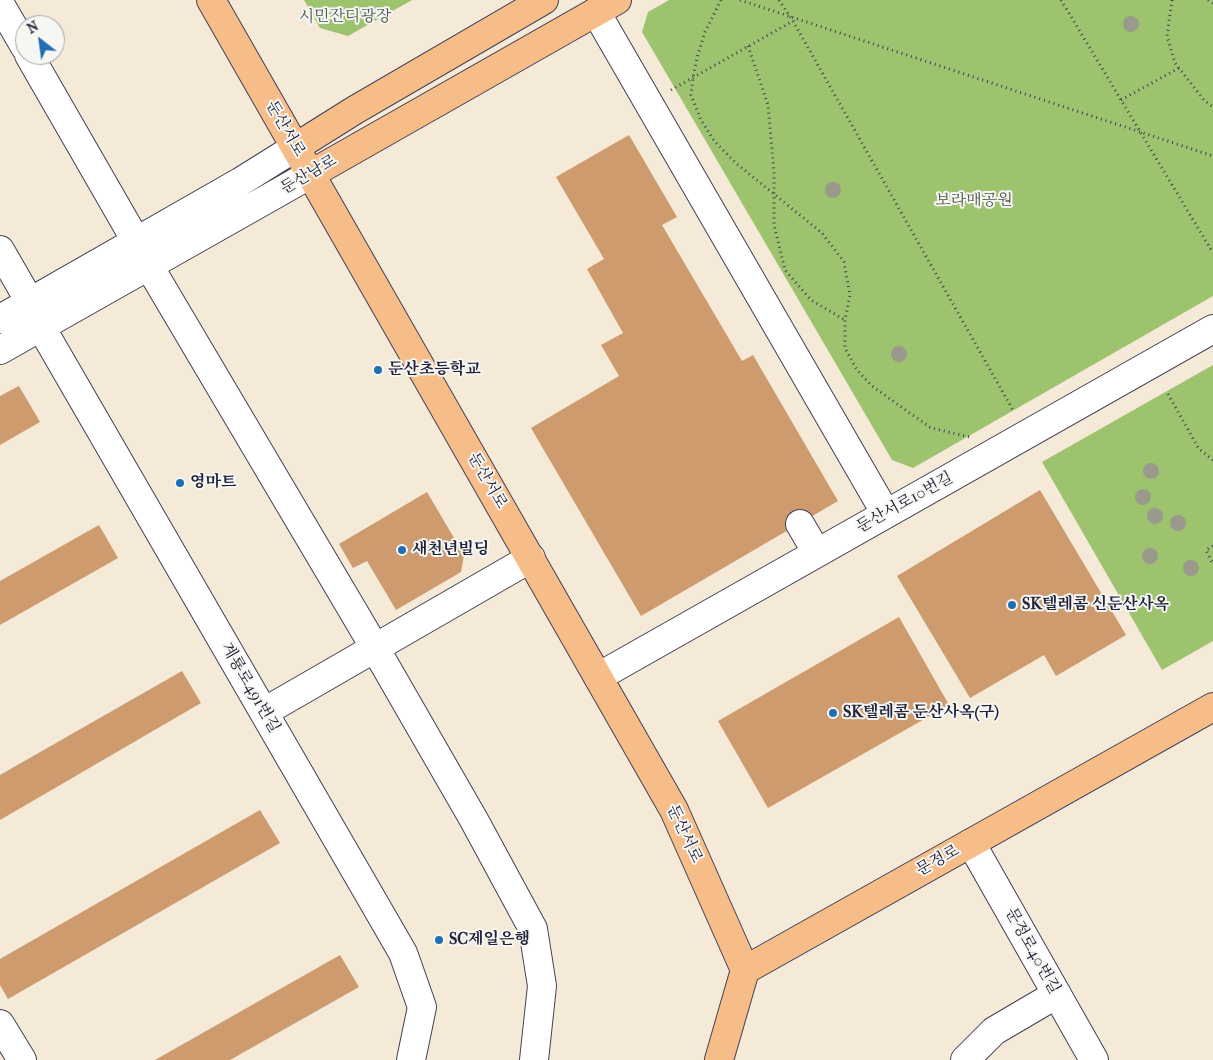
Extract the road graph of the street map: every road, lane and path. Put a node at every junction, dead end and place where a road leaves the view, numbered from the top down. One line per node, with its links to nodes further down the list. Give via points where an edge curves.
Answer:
1 (211, 0): 23 (main road, 둔산서로)
2 (544, 0): 23 (main road, 둔산남로)
3 (721, 0): 18 (path, via 705,32)
4 (740, 0): 12 (path)
5 (779, 0): 12 (path)
6 (1061, 0): 20 (path)
7 (1172, 0): 17 (path, via 1167,36)
8 (1208, 0): 9 (path)
9 (1213, 3)
10 (0, 4): 14 (street)
11 (606, 6): 25 (main road, 둔산남로); 43 (street)
12 (788, 16): 13 (path); 22 (path)
13 (793, 21): 15 (path); 40 (path)
14 (15, 30)
15 (748, 46): 18 (path); 26 (path, via 768,104)
16 (36, 65): 27 (street)
17 (1179, 68): 20 (path); 21 (path)
18 (693, 77): 19 (path); 26 (path, via 692,95 701,120 715,142)
19 (672, 90)
20 (1121, 100): 22 (path)
21 (1213, 107)
22 (1140, 133): 24 (path); 29 (path)
23 (296, 147): 25 (main road, 둔산서로); 27 (street, 둔산남로)
24 (1213, 156)
25 (311, 174): 30 (street, 둔산남로); 47 (main road, 둔산서로)
26 (774, 194): 31 (path, via 774,225); 35 (path, via 822,233 844,262 850,295)
27 (136, 241): 33 (street, 둔산남로)
28 (0, 250): 33 (street)
29 (1213, 253)
30 (149, 266): 36 (street, 둔산남로); 49 (street)
31 (784, 270): 32 (path); 35 (path, via 811,300)
32 (778, 274)
33 (30, 302): 34 (street, 둔산남로)
34 (0, 319)
35 (845, 320): 41 (path, via 845,348 857,370 872,386 930,428)
36 (41, 327): 38 (street, 둔산남로); 52 (street, 계룡로491번길)
37 (1213, 329): 43 (street, 둔산서로10번길)
38 (0, 350)
39 (1168, 394): 42 (path, via 1199,449)
40 (1016, 414)
41 (974, 438)
42 (1213, 460)
43 (886, 514): 46 (street, 둔산서로10번길)
44 (800, 524): 46 (street)
45 (1213, 546): 48 (path, via 1206,550)
46 (817, 553): 50 (street, 둔산서로10번길)
47 (531, 558): 49 (street); 50 (main road, 둔산서로)
48 (1213, 564)
49 (375, 648): 52 (street); 59 (street, via 533,929 542,986)
50 (598, 676): 54 (main road, 둔산서로, via 674,810)
51 (1213, 706): 53 (main road, 문정로)
52 (264, 712): 58 (street, 계룡로491번길, via 403,952 422,1007)
53 (971, 843): 54 (main road, 문정로); 55 (street, 문정로40번길)
54 (744, 970): 60 (main road)
55 (1057, 994): 61 (street, via 994,1032); 62 (street, 문정로40번길)
56 (0, 1024): 57 (street)
57 (22, 1060)
58 (411, 1060)
59 (534, 1060)
60 (719, 1060)
61 (965, 1060)
62 (1094, 1060)

